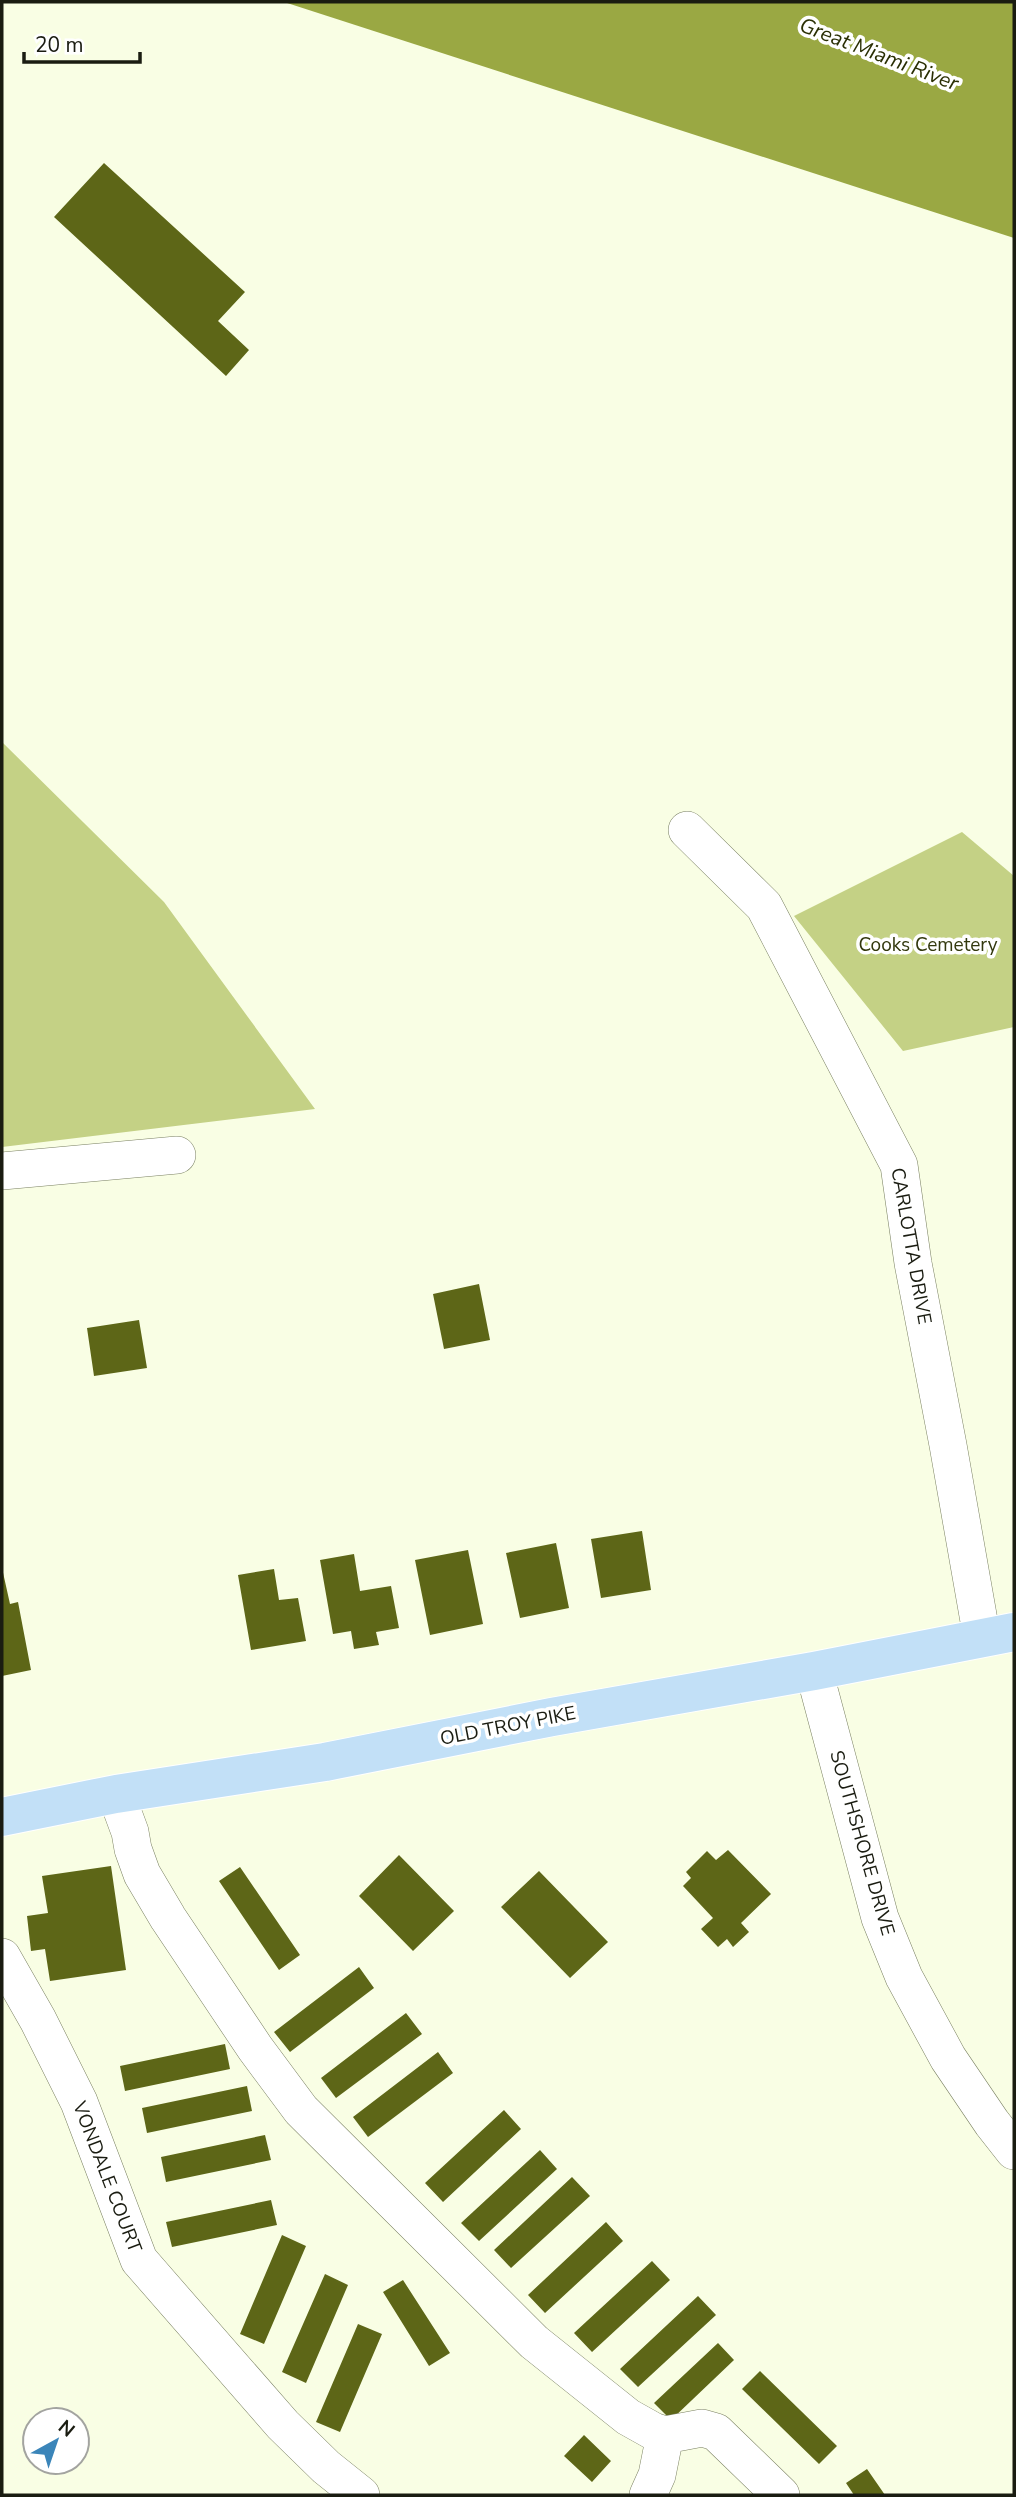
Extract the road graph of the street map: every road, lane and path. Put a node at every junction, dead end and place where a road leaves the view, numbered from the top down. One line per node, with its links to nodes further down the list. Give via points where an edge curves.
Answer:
1 (687, 830): 4 (street, CARLOTTA DRIVE, via 764,906 899,1165 948,1446)
2 (177, 1155): 3 (street)
3 (2, 1171)
4 (998, 1635): 5 (main road, OLD TROY PIKE)
5 (814, 1671): 6 (main road, OLD TROY PIKE, via 325,1762); 9 (street, SOUTHSHORE DRIVE, via 880,1918 904,1977 948,2058)
6 (116, 1794): 7 (main road, OLD TROY PIKE); 10 (street, via 142,1874 255,2048 301,2110 534,2342 628,2417)
7 (2, 1817)
8 (2, 1957): 11 (street, VONDALE COURT, via 79,2102 139,2260 283,2425)
9 (1014, 2151)
10 (665, 2435): 12 (street); 13 (street, via 702,2428 716,2432)
11 (361, 2495)
12 (648, 2495)
13 (781, 2495)

